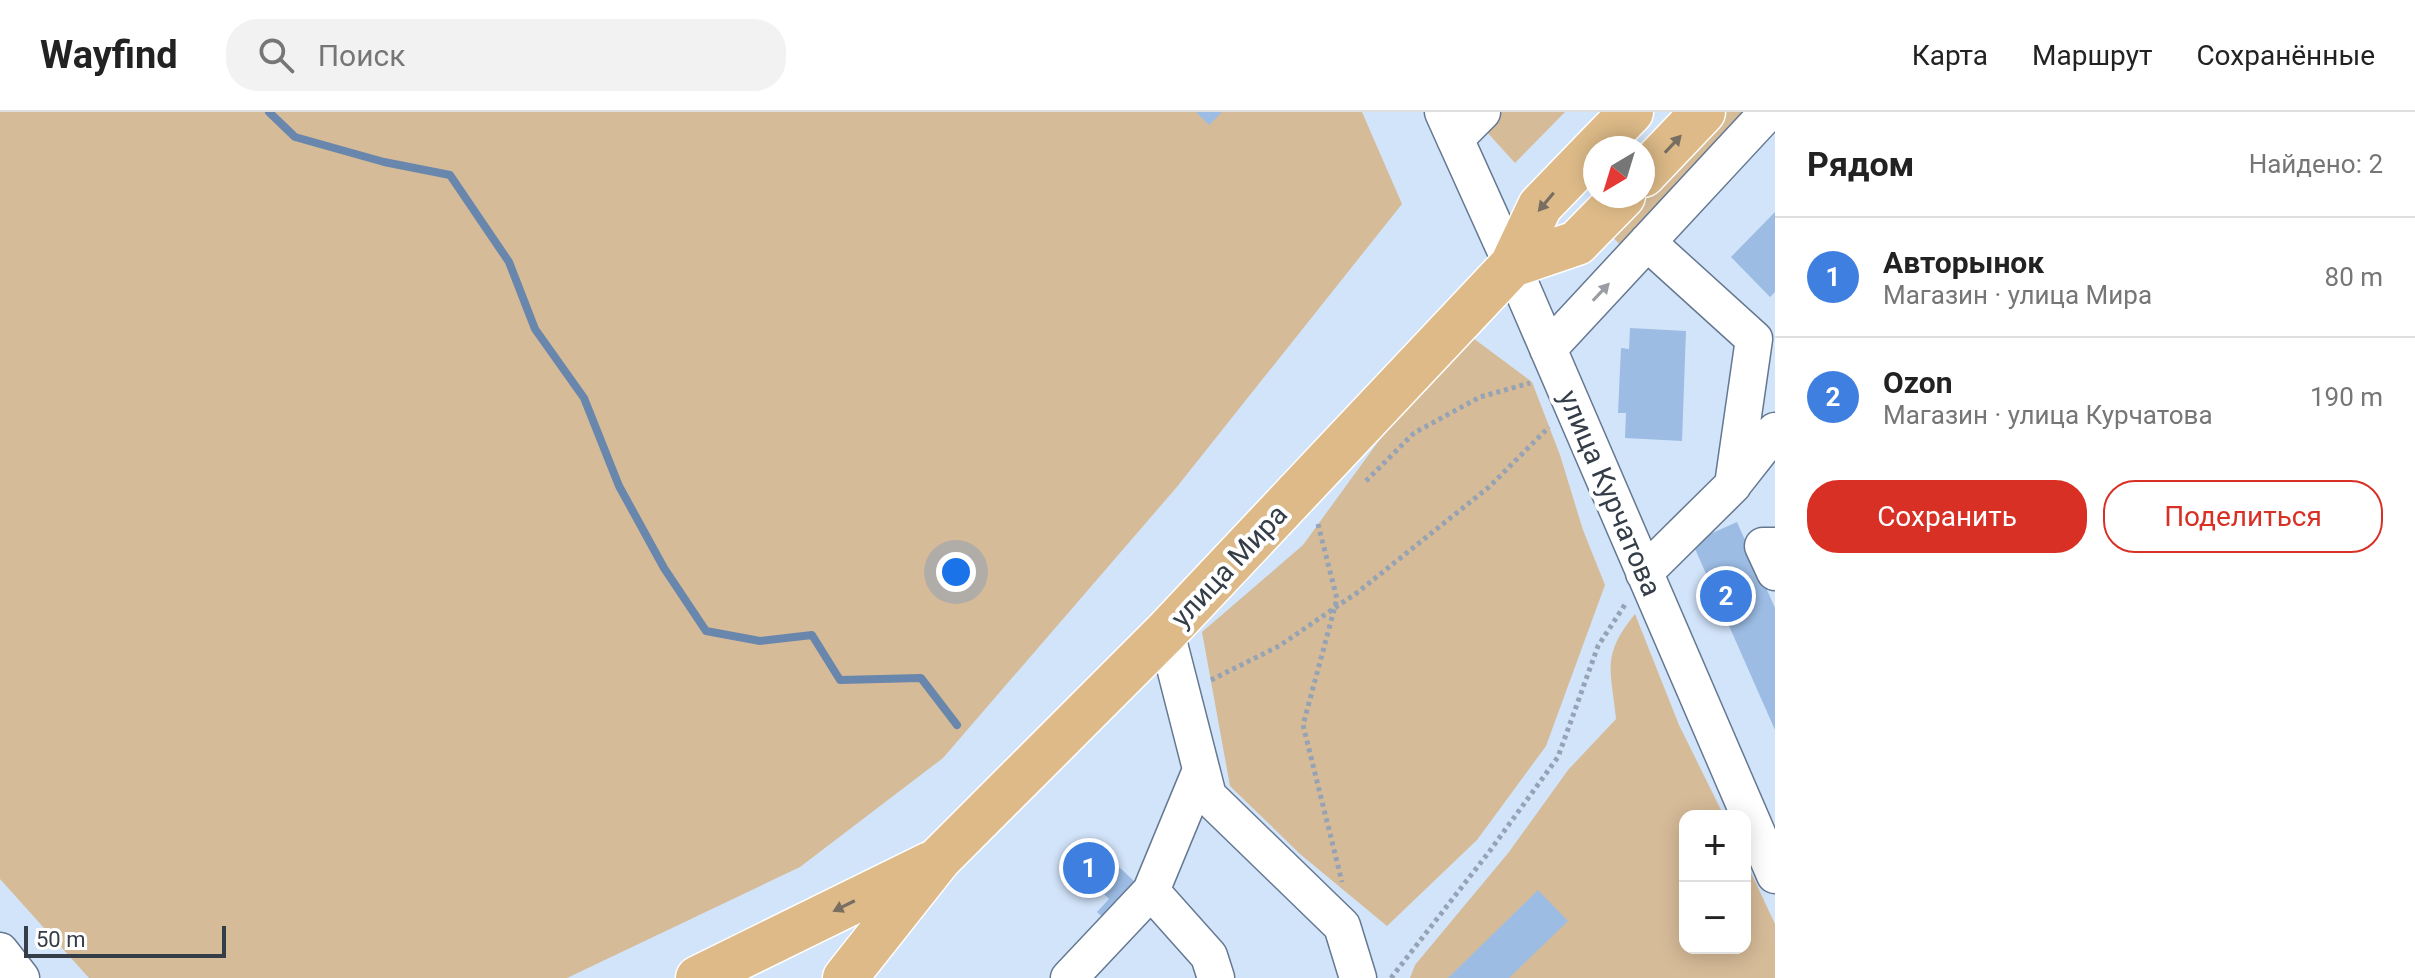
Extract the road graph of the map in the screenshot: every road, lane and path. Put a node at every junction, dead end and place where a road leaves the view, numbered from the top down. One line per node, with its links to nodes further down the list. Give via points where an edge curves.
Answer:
1 (1482, 112): 5 (street)
2 (1631, 112): 6 (main road, улица Мира)
3 (1703, 112): 8 (main road, one-way to 3)
4 (1768, 112): 10 (street)
5 (1449, 126): 11 (street, улица Курчатова)
6 (1608, 136)
7 (1583, 162): 11 (main road, улица Мира, one-way to 11, via 1540,206)
8 (1655, 162)
9 (1611, 208): 11 (main road, улица Мира, via 1577,243)
10 (1647, 242): 12 (street, one-way to 10); 17 (street, via 1754,339)
11 (1512, 265): 12 (street, улица Курчатова); 23 (main road, улица Мира)
12 (1548, 349): 21 (street, улица Курчатова)
13 (1532, 382): 16 (path, via 1480,397 1414,433)
14 (1549, 427): 22 (path, via 1489,487)
15 (1775, 431): 17 (street)
16 (1366, 481)
17 (1733, 485): 21 (street)
18 (1318, 524): 22 (path, via 1337,599)
19 (1775, 546): 20 (street, via 1763,546)
20 (1775, 572)
21 (1644, 573): 27 (street, улица Курчатова); 37 (path, via 1598,646 1558,757)
22 (1334, 609): 24 (path, via 1279,646); 29 (path, via 1303,725)
23 (1166, 632): 25 (street); 26 (main road, улица Мира)
24 (1211, 680)
25 (1201, 770): 28 (street); 36 (street, via 1208,796 1342,926)
26 (939, 859): 32 (main road, one-way to 32); 33 (main road)
27 (1775, 875)
28 (1151, 891): 34 (street); 35 (street, via 1209,956)
29 (1345, 891)
30 (0, 951): 31 (street)
31 (21, 978)
32 (698, 978)
33 (845, 978)
34 (1069, 978)
35 (1216, 978)
36 (1358, 978)
37 (1391, 978)

